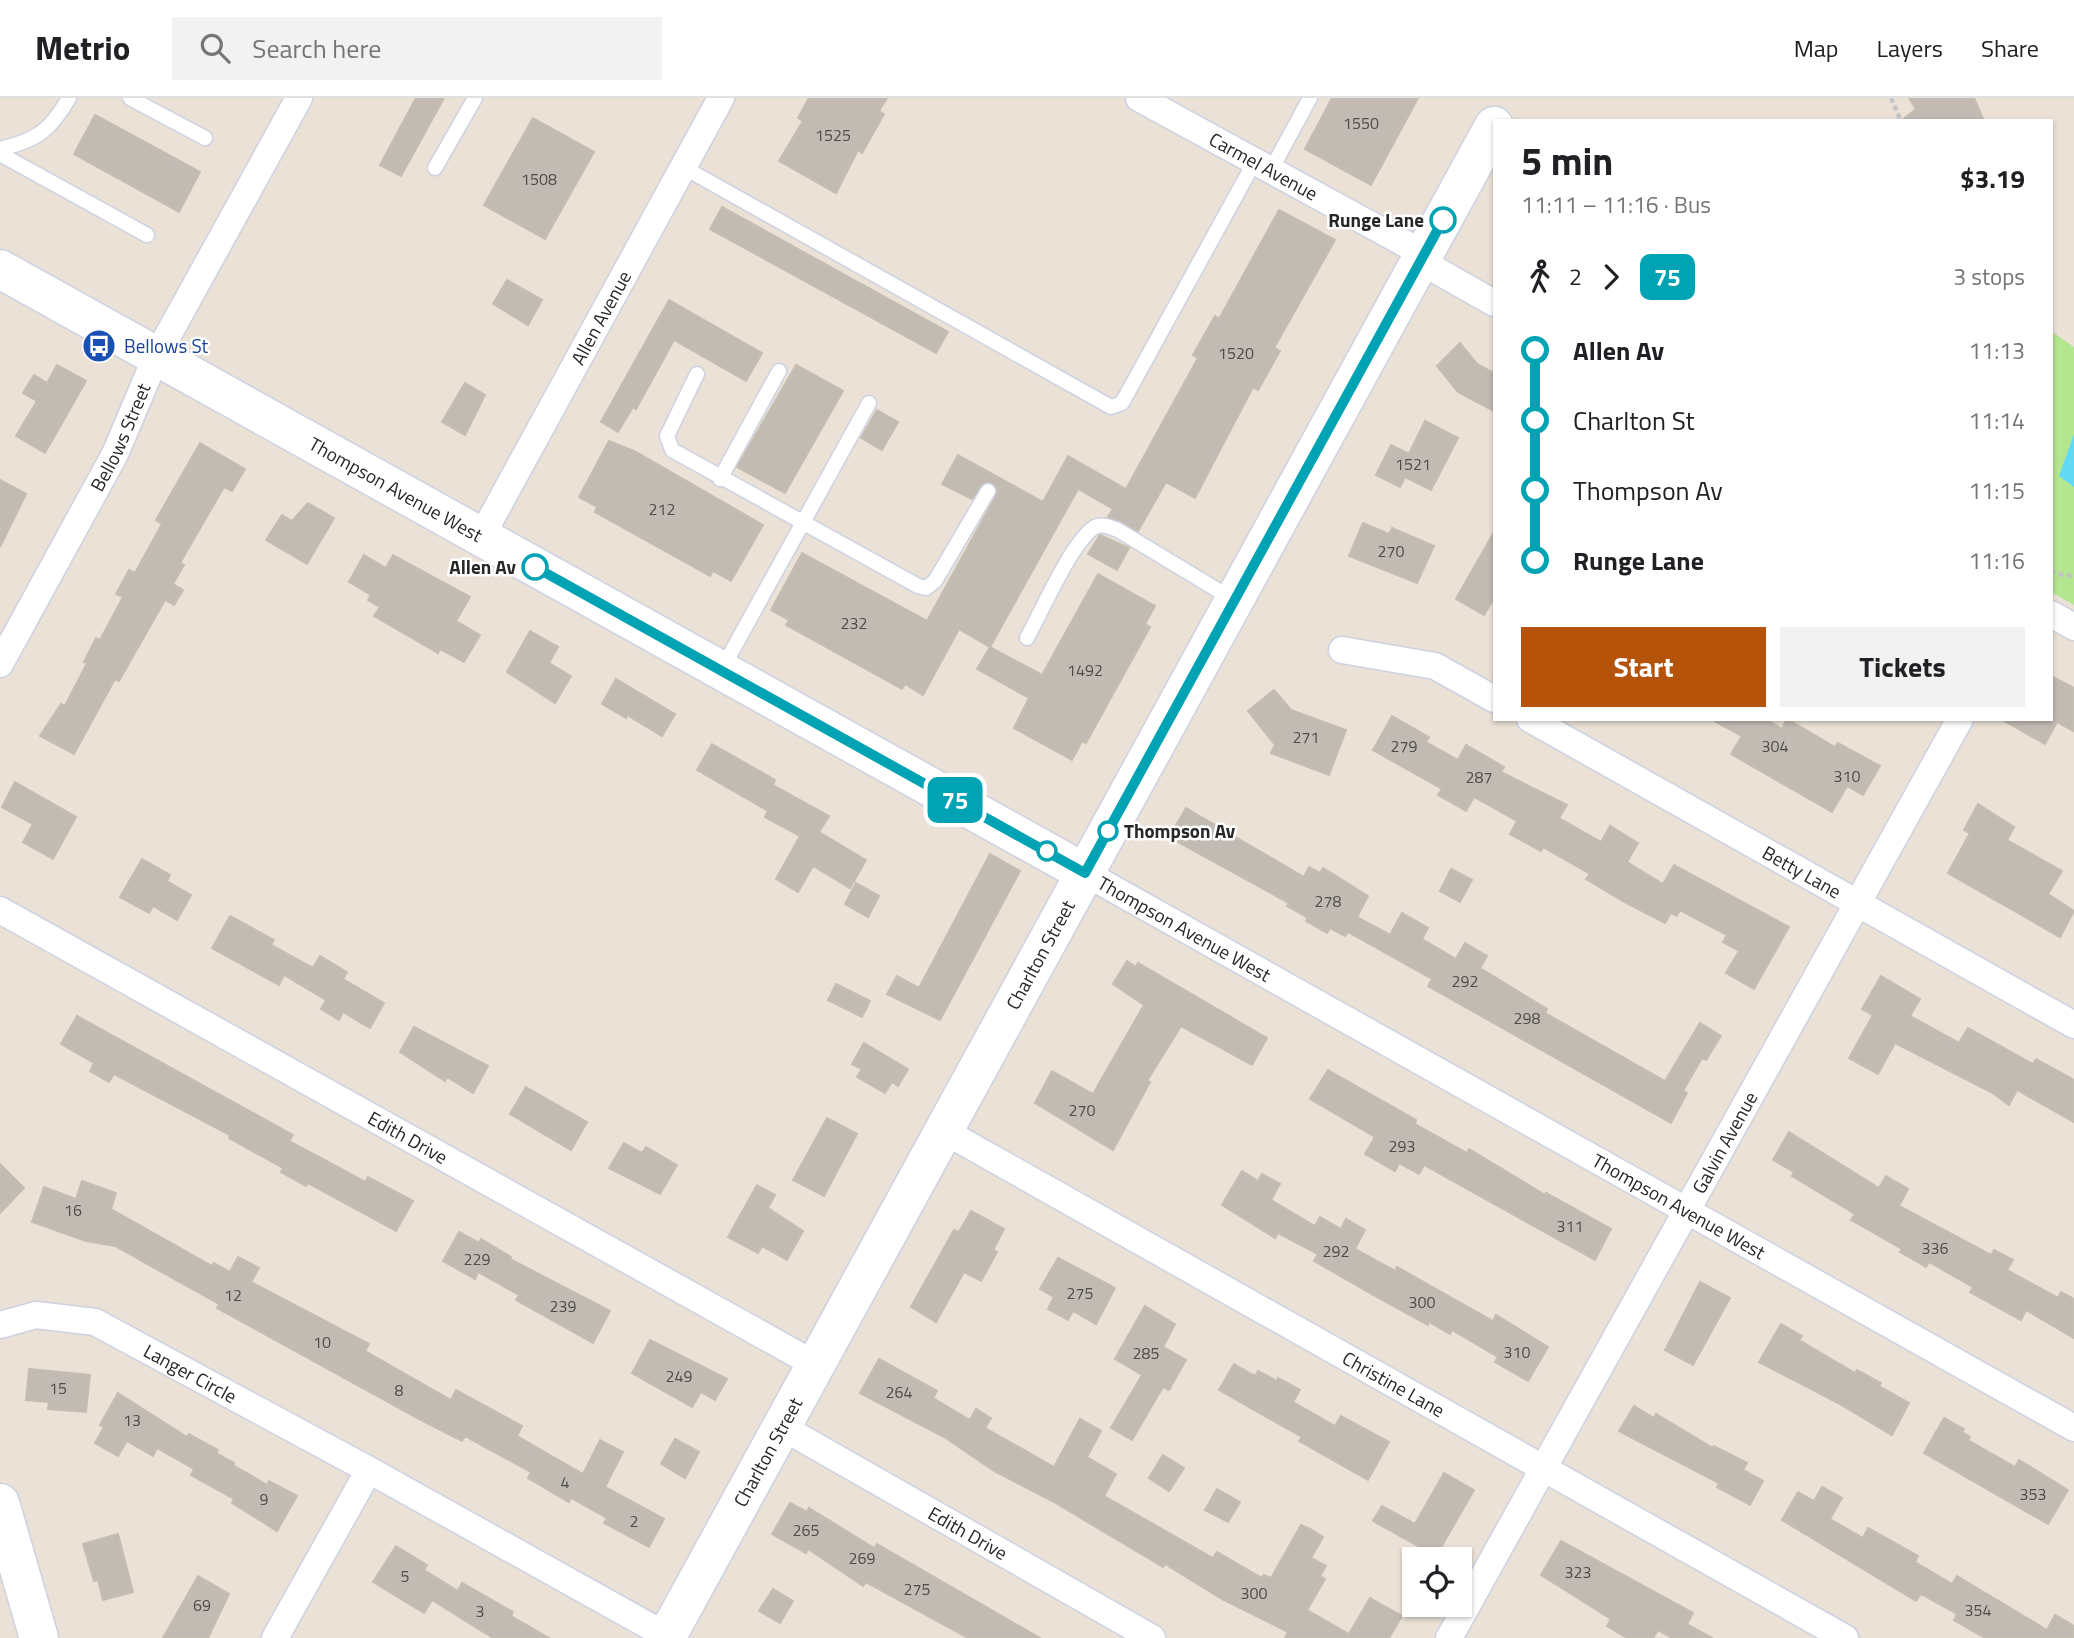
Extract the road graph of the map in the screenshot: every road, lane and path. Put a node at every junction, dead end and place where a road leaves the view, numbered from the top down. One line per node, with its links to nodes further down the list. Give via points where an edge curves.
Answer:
1 (69, 98): 14 (lane, via 55,123 35,138)
2 (130, 98): 13 (lane)
3 (299, 98): 23 (street, Bellows Street)
4 (474, 98): 18 (lane)
5 (721, 98): 17 (street, Allen Avenue)
6 (1139, 98): 16 (street, Carmel Avenue)
7 (1310, 98): 16 (lane)
8 (1510, 98): 10 (street)
9 (1891, 98): 11 (path)
10 (1498, 119)
11 (1900, 119)
12 (1493, 127): 20 (street, Charlton Street)
13 (205, 138)
14 (0, 149)
15 (0, 155): 19 (lane)
16 (1263, 166): 17 (lane, via 1122,403 1111,407); 20 (street, Carmel Avenue)
17 (683, 167): 30 (street, Allen Avenue)
18 (435, 168)
19 (147, 235)
20 (1422, 258): 22 (street); 33 (street, Charlton Street)
21 (0, 270): 23 (street, Thompson Avenue West)
22 (1493, 302)
23 (156, 357): 30 (street, Thompson Avenue West); 38 (street, Bellows Street, via 115,454)
24 (779, 371): 27 (lane)
25 (697, 374): 27 (lane, via 667,436 672,450)
26 (869, 403): 29 (lane)
27 (720, 479): 29 (lane)
28 (989, 491): 29 (lane, via 935,581 926,588)
29 (803, 522): 39 (lane)
30 (481, 537): 39 (street, Thompson Avenue West)
31 (2053, 571): 32 (path)
32 (2074, 575)
33 (1235, 601): 36 (lane, via 1118,530 1101,525 1093,527 1079,545); 43 (street, Charlton Street)
34 (2053, 615): 35 (street)
35 (2074, 627)
36 (1027, 638)
37 (1342, 650): 40 (street, via 1435,666)
38 (0, 664)
39 (721, 670): 43 (street, Thompson Avenue West)
40 (1493, 698)
41 (1534, 721): 44 (street, Betty Lane)
42 (1960, 721): 44 (street, Galvin Avenue)
43 (1085, 873): 47 (street, Charlton Street); 48 (street, Thompson Avenue West)
44 (1858, 904): 46 (street, Betty Lane); 48 (street, Galvin Avenue)
45 (0, 910): 50 (street, Edith Drive)
46 (2074, 1025)
47 (944, 1131): 50 (street, Charlton Street); 53 (street, Christine Lane)
48 (1687, 1211): 52 (street, Thompson Avenue West); 53 (street, Galvin Avenue)
49 (0, 1325): 54 (street, Langer Circle, via 36,1315 95,1322)
50 (816, 1365): 51 (street, Charlton Street)
51 (782, 1427): 56 (street, Charlton Street); 59 (street, Edith Drive)
52 (2074, 1428)
53 (1544, 1468): 60 (street, Galvin Avenue); 61 (street, Christine Lane)
54 (369, 1470): 56 (street, Langer Circle); 58 (street)
55 (0, 1503): 57 (street)
56 (667, 1637)
57 (39, 1638)
58 (275, 1638)
59 (1152, 1638)
60 (1449, 1638)
61 (1845, 1638)

